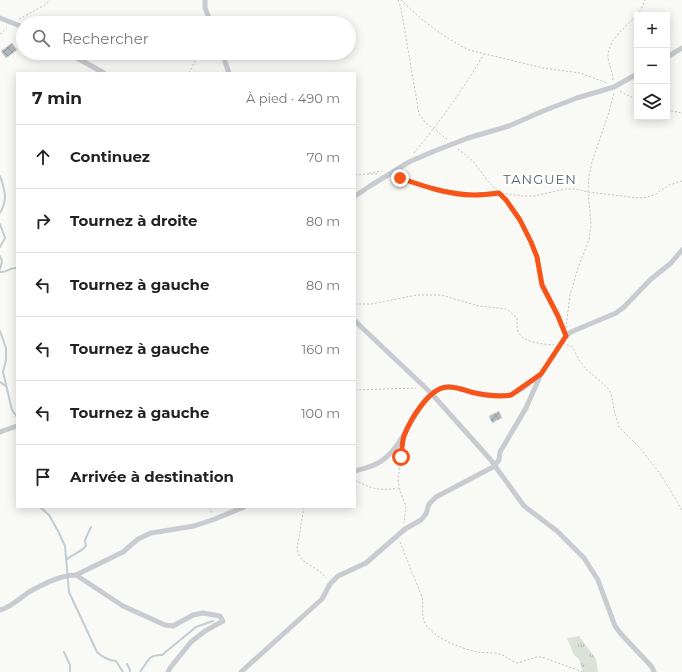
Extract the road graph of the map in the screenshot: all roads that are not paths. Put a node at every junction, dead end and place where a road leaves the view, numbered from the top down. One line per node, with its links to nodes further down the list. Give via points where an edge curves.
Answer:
1 (205, 0): 2 (street)
2 (208, 16)
3 (0, 18): 4 (street)
4 (16, 24)
5 (682, 48): 6 (street)
6 (670, 55)
7 (81, 60): 9 (street)
8 (224, 60): 10 (street)
9 (102, 72)
10 (229, 72)
11 (634, 76): 12 (street, via 614,87 577,98 409,162 386,173)
12 (356, 195)
13 (682, 250): 15 (street, via 624,307 566,336)
14 (356, 322): 16 (street)
15 (541, 374): 16 (street, via 511,395 473,393 448,386); 19 (street, via 526,408)
16 (431, 394): 19 (street); 20 (street, via 418,410 397,446 378,464)
17 (16, 426): 18 (street)
18 (0, 432)
19 (494, 466): 25 (street, via 436,497 429,504 421,520 402,532 366,563 338,576 322,599); 26 (street, via 524,506 557,531 584,558 598,580 615,626)
20 (356, 471)
21 (242, 508): 22 (street, via 194,526 151,533 138,538 123,552)
22 (76, 575): 23 (street, via 61,577); 24 (street, via 123,606 165,625 173,626 193,615 204,613 220,616 223,621 191,642)
23 (0, 610)
24 (168, 672)
25 (241, 672)
26 (654, 672)

